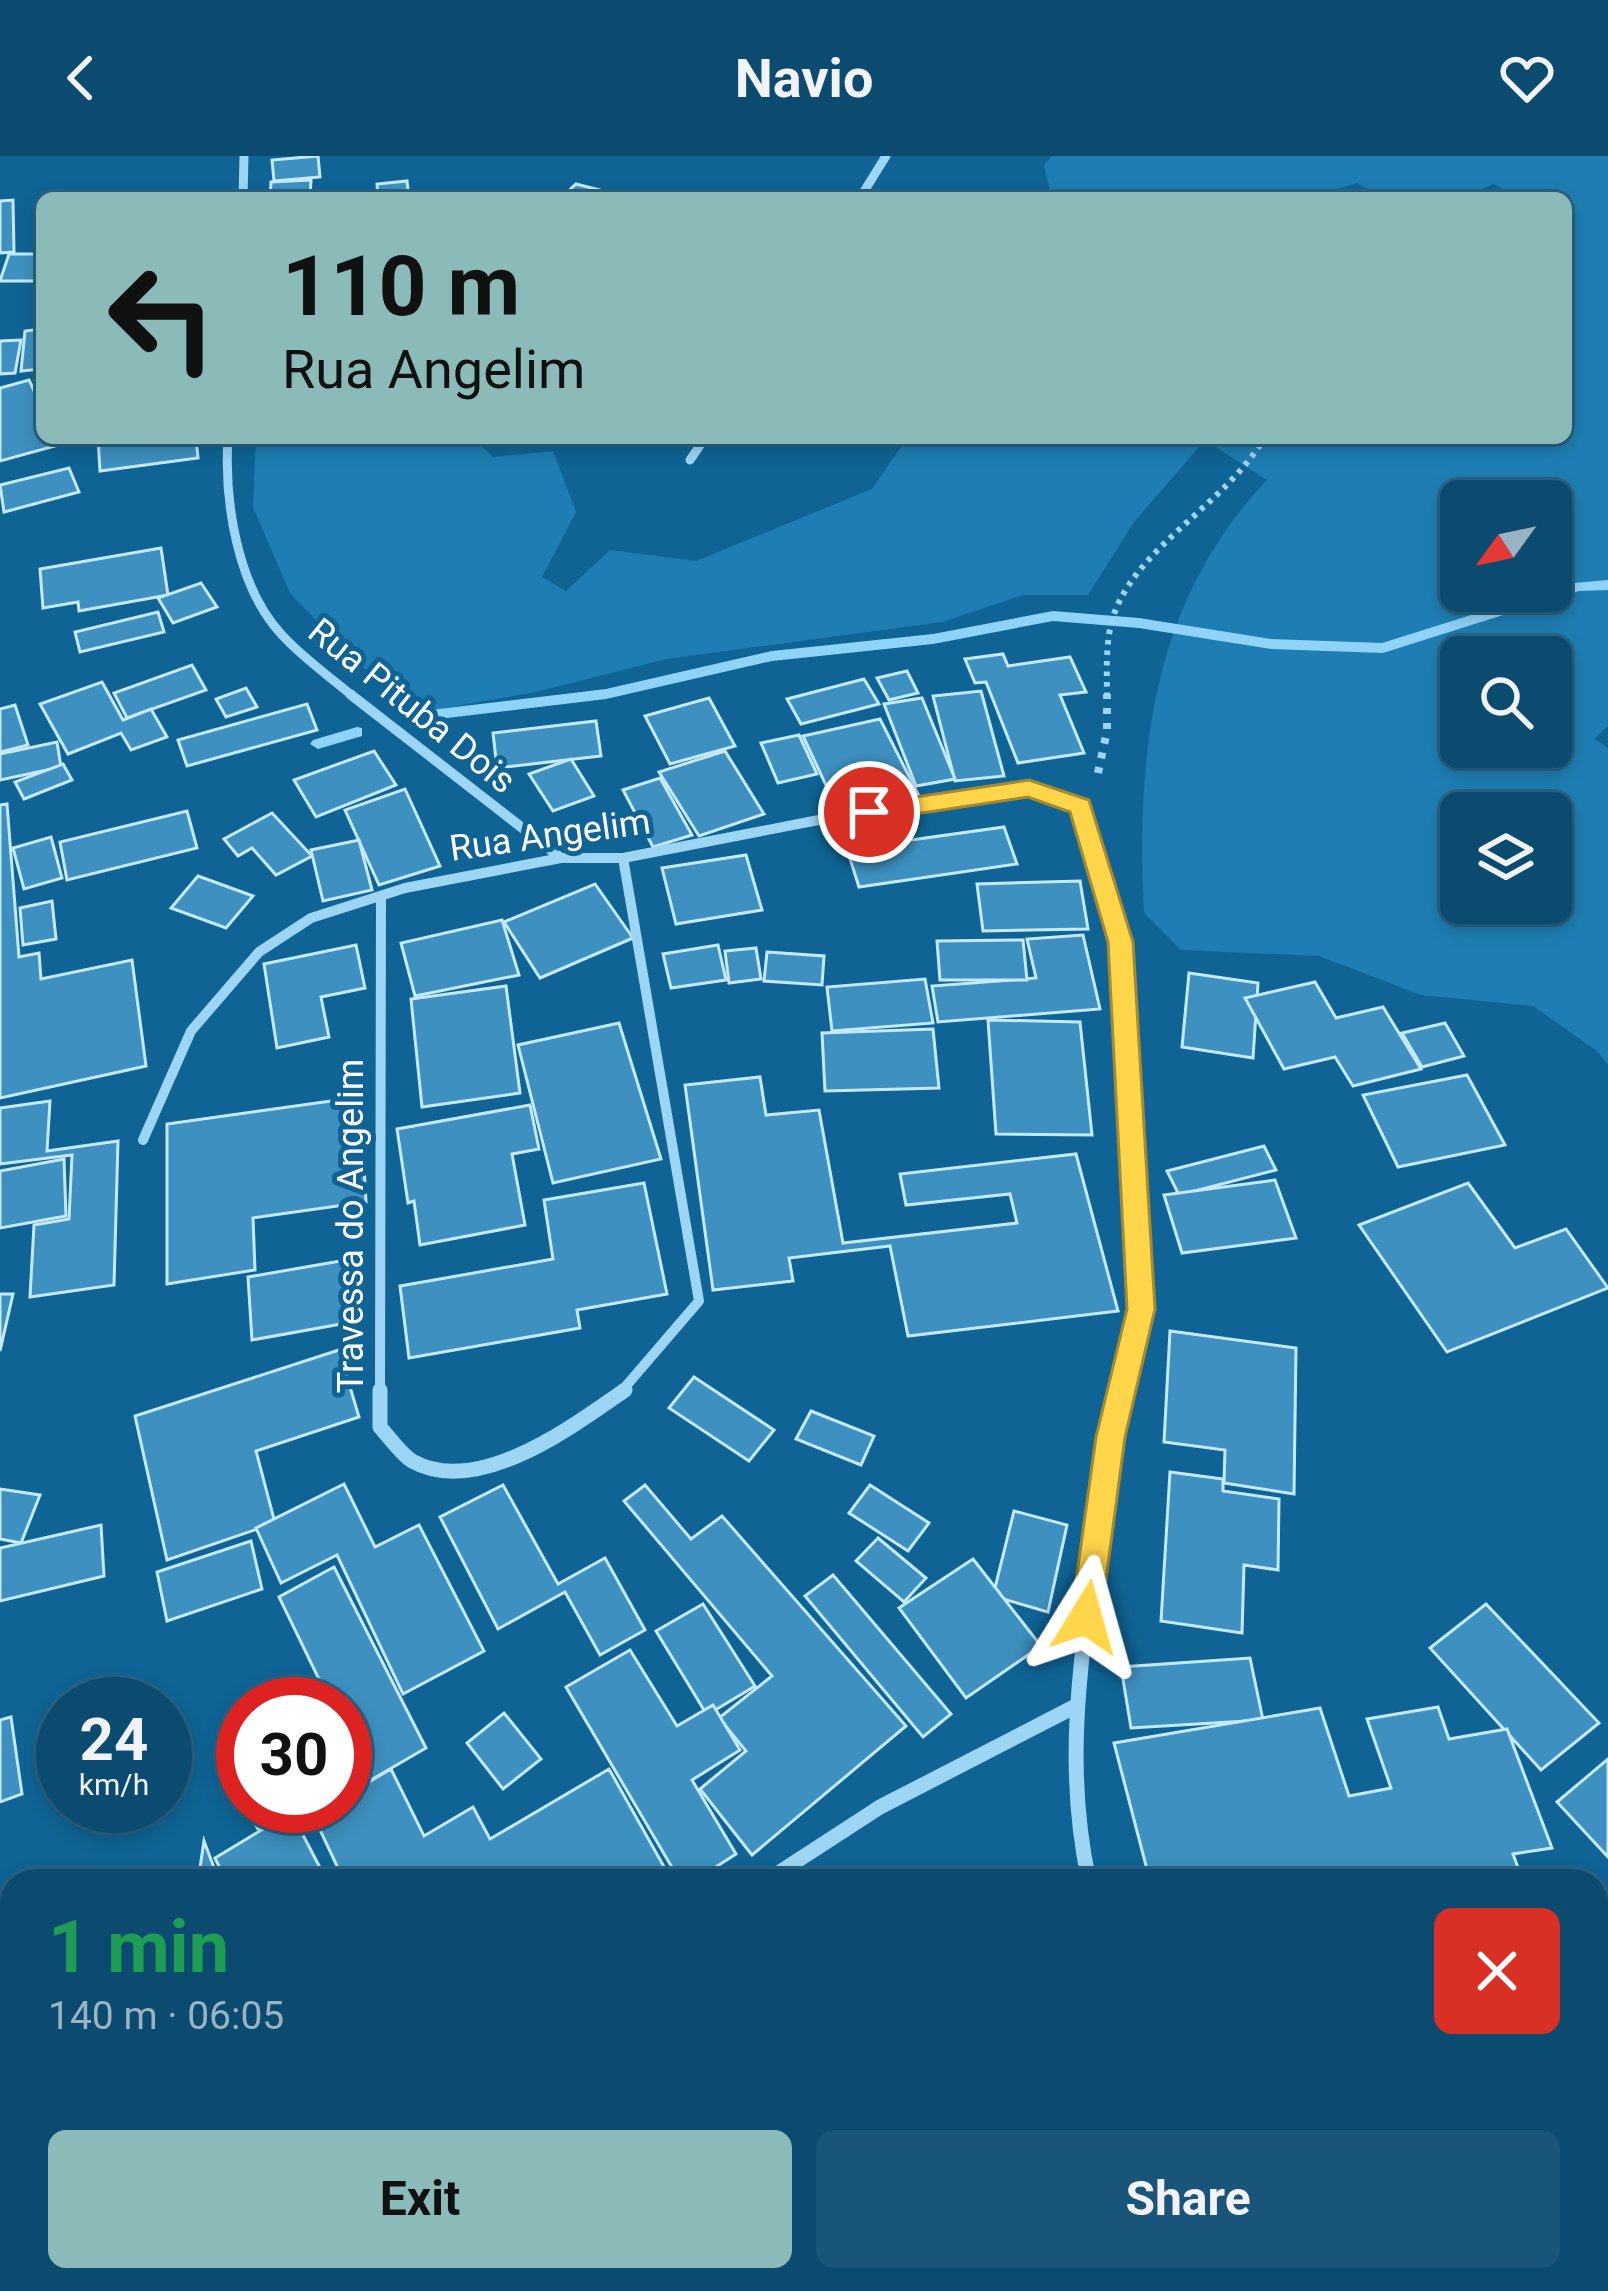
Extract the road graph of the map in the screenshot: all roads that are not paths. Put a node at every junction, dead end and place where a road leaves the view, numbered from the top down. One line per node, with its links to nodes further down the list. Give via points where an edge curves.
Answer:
1 (244, 156): 3 (street)
2 (886, 156): 4 (street)
3 (243, 192)
4 (864, 192)
5 (228, 444): 9 (street, Rua Pituba Dois, via 239,559 279,632)
6 (700, 444): 7 (street)
7 (690, 460)
8 (623, 858): 9 (street, Rua Angelim); 10 (street, Travessa do Angelim, via 699,1300 631,1386 546,1444 462,1473 412,1461 380,1427); 12 (street, Rua Angelim, via 1029,788 1081,806 1120,942 1141,1309 1111,1437)
9 (561, 859): 10 (street, Rua Angelim)
10 (381, 896): 11 (street, Rua Angelim, via 311,918 259,952 191,1031)
11 (143, 1140)
12 (1074, 1707): 13 (street, via 880,1807); 14 (street)
13 (784, 1869)
14 (1086, 1869)

